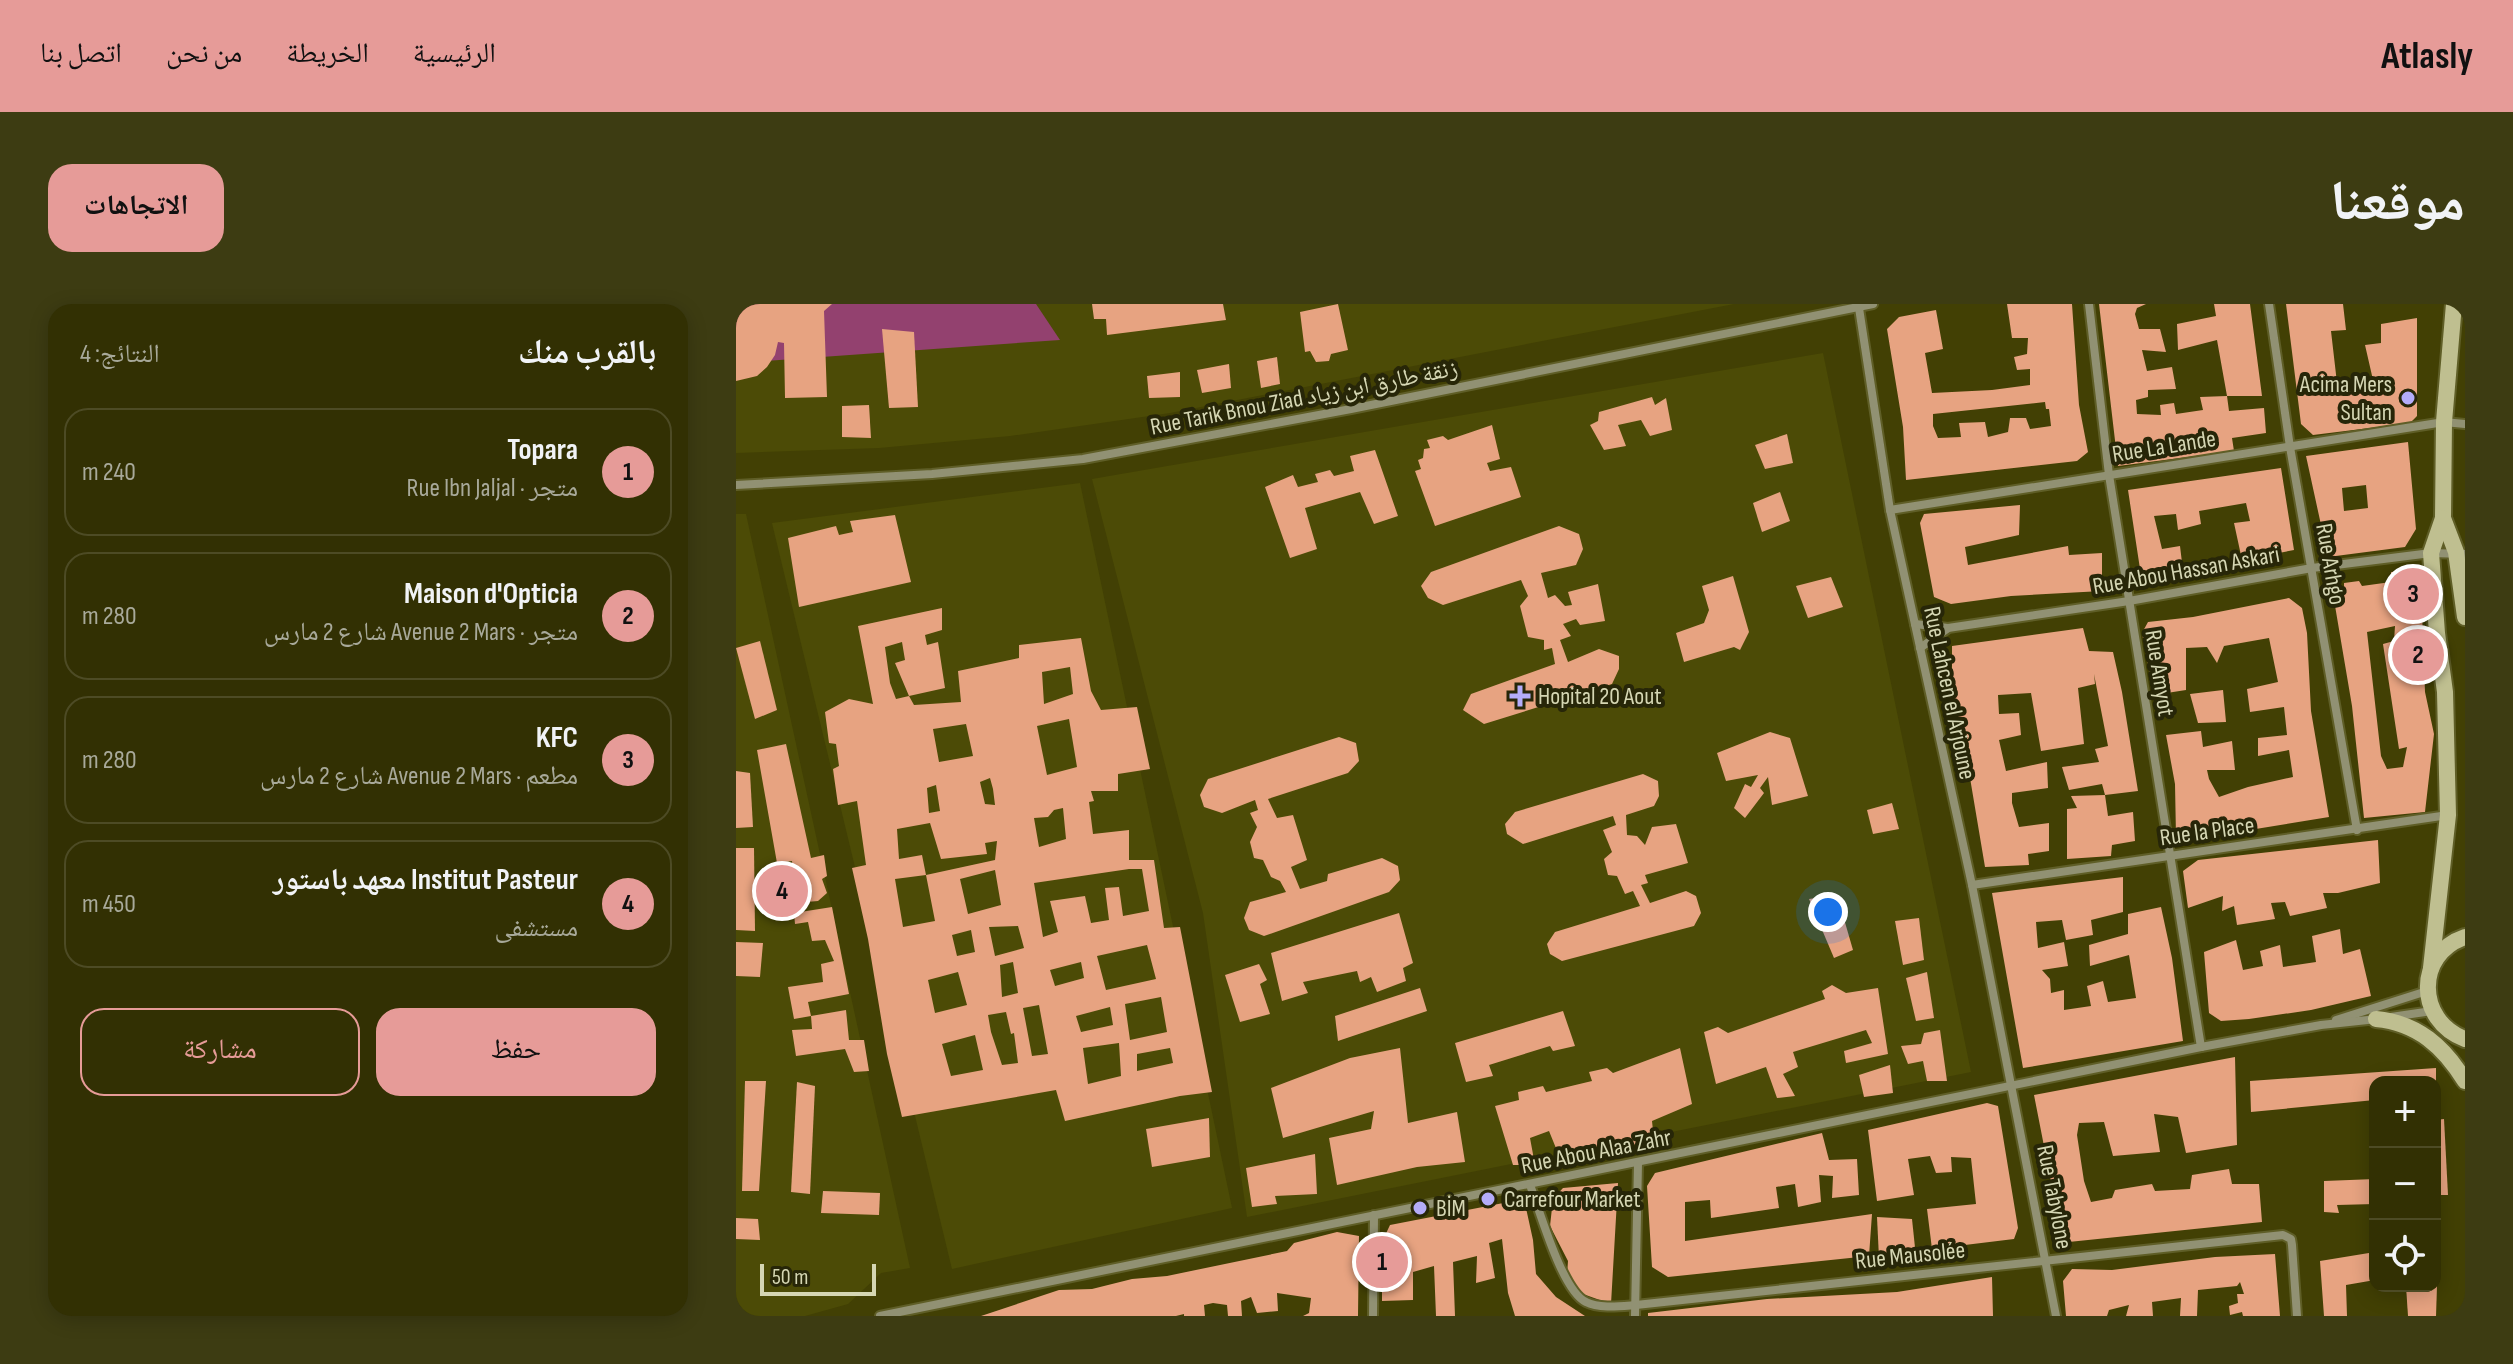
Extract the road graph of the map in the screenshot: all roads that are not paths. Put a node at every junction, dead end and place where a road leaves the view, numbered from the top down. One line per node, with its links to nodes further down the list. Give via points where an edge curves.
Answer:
1 (1873, 304): 5 (street, Rue Tarik Bnou Ziad زنقة طارق ابن زياد)
2 (2089, 304): 9 (street, Rue Amyot)
3 (2269, 304): 8 (street, Rue Arhgo)
4 (2454, 304): 6 (main road)
5 (1860, 306): 10 (street, Rue Tarik Bnou Ziad زنقة طارق ابن زياد, via 1083,459); 11 (street, Rue Lahcen el Arjoune)
6 (2444, 422): 7 (street, Rue La Lande); 8 (street, Rue La Lande); 12 (main road)
7 (2465, 424)
8 (2290, 447): 9 (street, Rue La Lande); 15 (street, Rue Arhgo)
9 (2109, 475): 11 (street, Rue La Lande); 16 (street, Rue Amyot)
10 (736, 485)
11 (1890, 510): 18 (street, Rue Lahcen el Arjoune)
12 (2443, 518): 13 (main road); 14 (main road)
13 (2431, 553): 14 (street, Rue Abou Hassan Askari); 15 (street, Rue Abou Hassan Askari); 21 (main road, via 2445,692)
14 (2460, 553): 17 (main road)
15 (2312, 568): 16 (street, Rue Abou Hassan Askari); 22 (street, Rue Arhgo)
16 (2129, 601): 19 (street, Rue Abou Hassan Askari); 23 (street, Rue Amyot)
17 (2465, 617)
18 (1915, 624): 19 (street, Rue Abou Hassan Askari); 20 (street, Rue Lahcen el Arjoune)
19 (1948, 628): 20 (street, Rue Abou Hassan Askari)
20 (1920, 648): 24 (street, Rue Lahcen el Arjoune)
21 (2448, 815): 22 (street, Rue la Place); 26 (main road)
22 (2357, 830): 23 (street, Rue la Place)
23 (2169, 857): 24 (street, Rue la Place); 32 (street, Rue Amyot)
24 (1972, 885): 34 (street, Rue Lahcen el Arjoune)
25 (2465, 937): 26 (main road, via 2444,948)
26 (2431, 968): 27 (main road)
27 (2427, 991): 28 (main road); 30 (street, Rue Abou Alaa Zahr)
28 (2432, 1011): 29 (street, Rue Abou Alaa Zahr); 31 (main road, via 2444,1027)
29 (2376, 1019): 30 (street, Rue Abou Alaa Zahr); 33 (main road, via 2413,1027 2448,1057)
30 (2321, 1025): 32 (street, Rue Abou Alaa Zahr)
31 (2465, 1039)
32 (2201, 1047): 34 (street, Rue Abou Alaa Zahr)
33 (2465, 1081)
34 (2013, 1086): 35 (street, Rue Abou Alaa Zahr); 38 (street, Rue Tabylone)
35 (1638, 1163): 36 (street, Rue Abou Alaa Zahr); 39 (street)
36 (1530, 1185): 37 (street, Rue Abou Alaa Zahr); 39 (street, Rue Mausolée, via 1573,1290 1586,1302)
37 (1374, 1215): 40 (street, Rue Abou Alaa Zahr); 42 (street)
38 (2047, 1261): 39 (street, Rue Mausolée); 44 (street, Rue Tabylone); 45 (street, Rue Mausolée, via 2287,1236)
39 (1636, 1305): 43 (street)
40 (904, 1313): 41 (street, Rue Abou Alaa Zahr)
41 (880, 1316)
42 (1373, 1316)
43 (1635, 1316)
44 (2056, 1316)
45 (2297, 1316)

